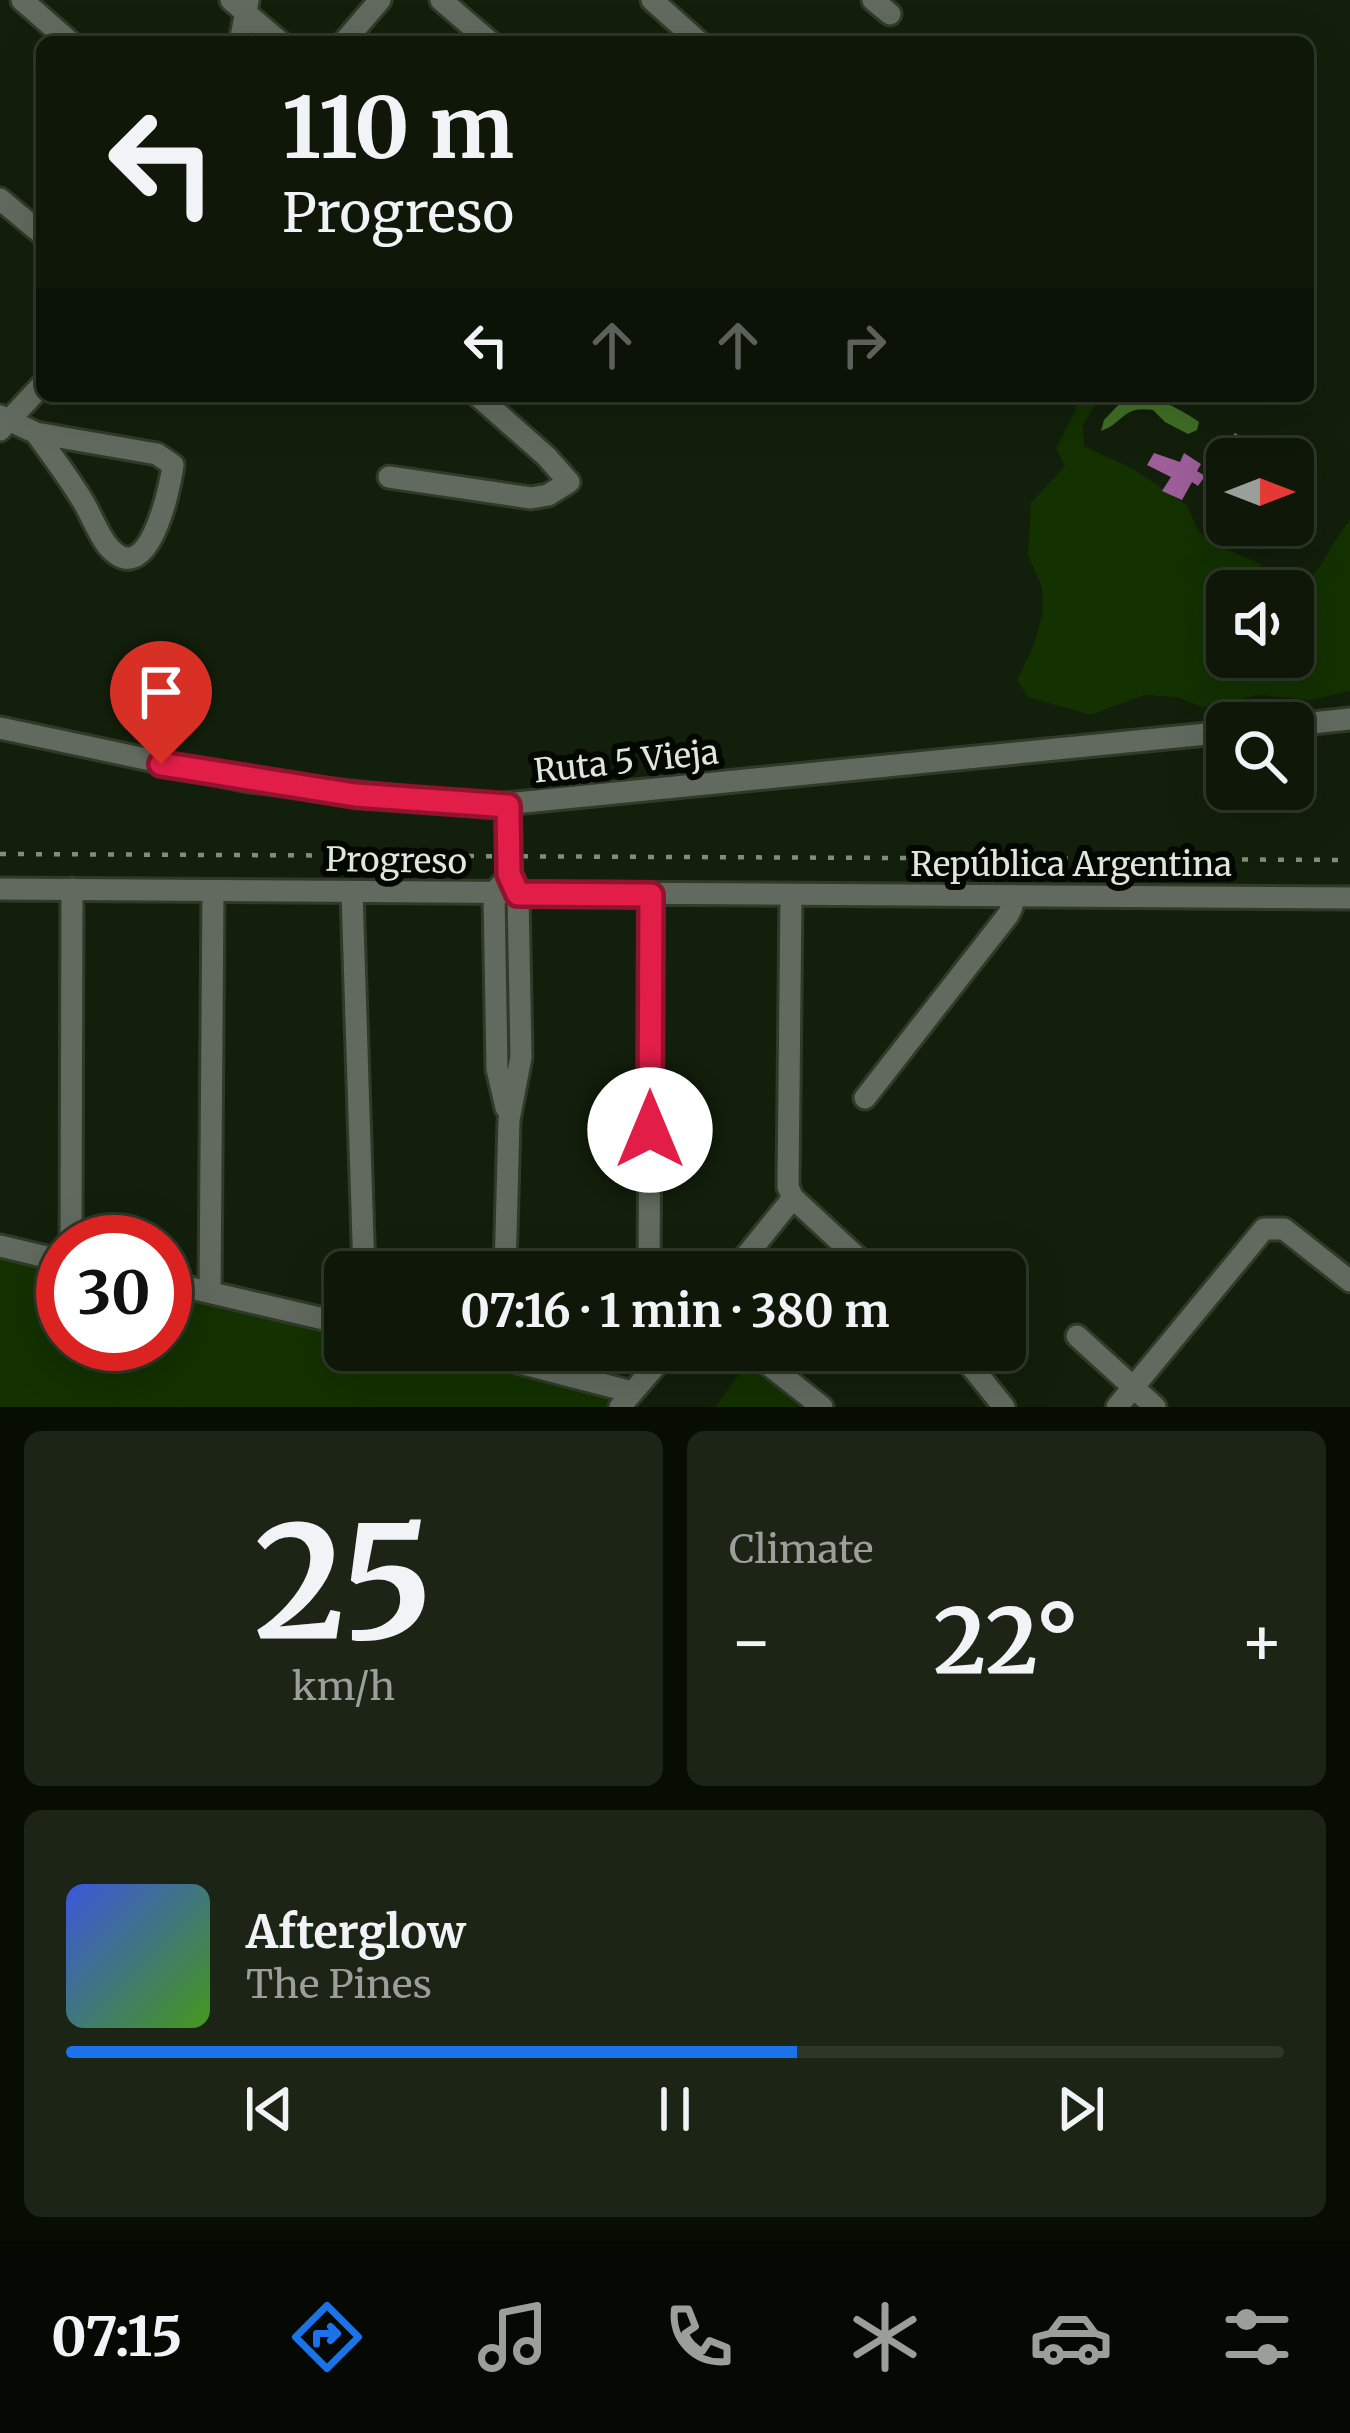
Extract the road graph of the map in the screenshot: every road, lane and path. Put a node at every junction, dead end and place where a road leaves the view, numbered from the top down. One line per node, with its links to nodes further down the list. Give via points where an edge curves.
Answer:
1 (22, 0): 6 (street)
2 (380, 0): 9 (street)
3 (441, 0): 10 (street)
4 (652, 0): 11 (street)
5 (242, 4): 7 (street); 8 (street)
6 (63, 36)
7 (240, 36)
8 (274, 36)
9 (349, 36)
10 (483, 36)
11 (692, 36)
12 (0, 199): 13 (street)
13 (36, 229)
14 (36, 391): 16 (street)
15 (485, 402): 18 (street, via 569,482 531,498)
16 (2, 423): 17 (street)
17 (36, 434): 17 (street, via 108,547 120,555 145,548 164,514 173,465 157,454)
18 (389, 477)
19 (1350, 718): 20 (street)
20 (1314, 722)
21 (0, 728): 23 (street, Ruta 5 Vieja, via 248,781)
22 (1206, 734): 23 (street, Ruta 5 Vieja)
23 (508, 806): 24 (street)
24 (514, 884): 29 (street); 30 (street); 35 (street, via 521,1057)
25 (0, 889): 26 (street, Progreso)
26 (72, 890): 27 (street, Progreso); 37 (street)
27 (213, 891): 28 (street, Progreso); 47 (street)
28 (352, 892): 29 (street, Progreso); 39 (street)
29 (494, 893): 35 (street, via 497,1070)
30 (651, 895): 31 (street); 41 (street)
31 (791, 896): 32 (street, República Argentina); 36 (street, via 787,1174)
32 (1010, 897): 33 (street, República Argentina); 34 (street, via 1008,915)
33 (1350, 898)
34 (865, 1098)
35 (509, 1120): 40 (street)
36 (794, 1198): 42 (street); 43 (street)
37 (71, 1215)
38 (0, 1246): 44 (street)
39 (363, 1251)
40 (506, 1251)
41 (650, 1251)
42 (750, 1251)
43 (851, 1251)
44 (36, 1255)
45 (1350, 1281): 56 (street, via 1284,1228 1264,1229)
46 (192, 1288): 47 (street)
47 (210, 1292): 48 (street)
48 (324, 1319)
49 (1077, 1336): 56 (street)
50 (544, 1371): 57 (street)
51 (649, 1371): 55 (street)
52 (652, 1371): 55 (street)
53 (776, 1371): 58 (street)
54 (975, 1371): 59 (street)
55 (649, 1375): 57 (street)
56 (1125, 1398): 60 (street)
57 (626, 1399)
58 (821, 1407)
59 (1004, 1407)
60 (1155, 1407)

